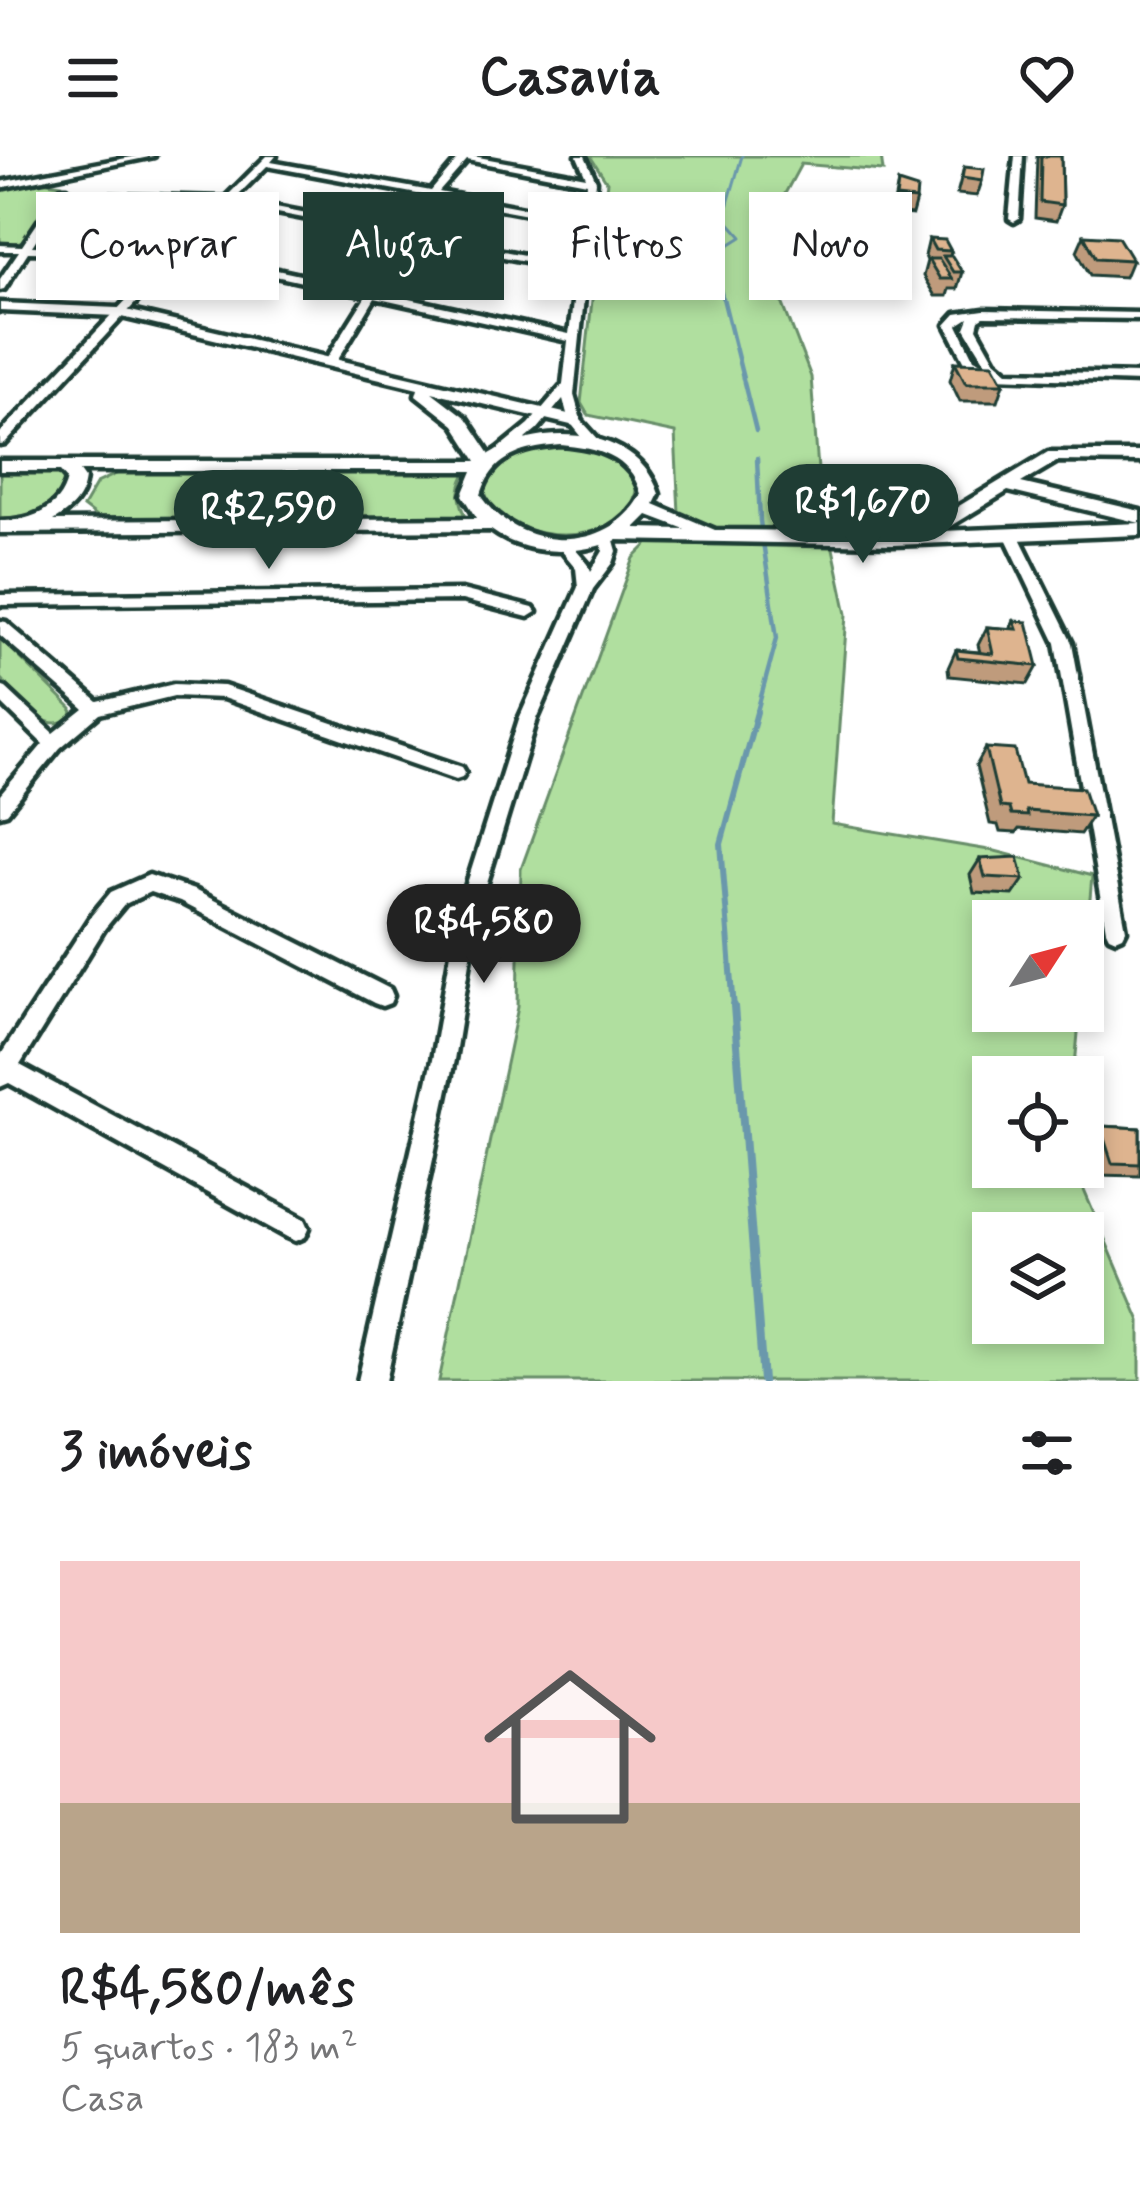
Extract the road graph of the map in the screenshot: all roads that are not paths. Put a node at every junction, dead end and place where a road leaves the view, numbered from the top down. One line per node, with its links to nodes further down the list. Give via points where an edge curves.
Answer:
1 (150, 156): 5 (street)
2 (462, 156): 8 (street); 13 (street)
3 (581, 156): 8 (street)
4 (1019, 156): 15 (street)
5 (117, 159): 7 (street)
6 (269, 160): 11 (street); 12 (street)
7 (76, 170): 9 (street); 10 (street)
8 (592, 181): 14 (street)
9 (0, 185)
10 (62, 192)
11 (238, 192)
12 (424, 192)
13 (435, 192)
14 (590, 192)
15 (1014, 220)
16 (36, 234): 17 (street)
17 (28, 247): 18 (street); 19 (street); 20 (street)
18 (36, 247)
19 (0, 248)
20 (0, 287)
21 (131, 300): 26 (street)
22 (366, 300): 29 (street)
23 (393, 300): 28 (street)
24 (576, 300): 28 (street)
25 (0, 307): 26 (street)
26 (118, 312): 29 (street); 35 (street)
27 (1140, 316): 30 (street, via 984,313 970,324 991,362 1006,371)
28 (572, 338): 31 (street)
29 (330, 363): 32 (street)
30 (1140, 377)
31 (570, 382): 33 (street); 34 (street)
32 (410, 384): 33 (street); 38 (street, via 460,422)
33 (545, 415): 34 (street); 38 (street)
34 (575, 421): 36 (street)
35 (0, 441)
36 (595, 444): 38 (street, via 544,441); 43 (street, via 640,469)
37 (1139, 457): 42 (street, via 1054,456)
38 (490, 461): 40 (street); 46 (street, via 472,495)
39 (64, 465): 40 (street); 41 (street); 48 (street, via 76,478 73,495)
40 (113, 465): 45 (street, via 78,495)
41 (0, 466)
42 (1001, 491): 44 (street); 50 (street, via 990,513); 53 (street)
43 (646, 507): 51 (street); 52 (street)
44 (1140, 517)
45 (91, 524): 46 (street); 48 (street)
46 (491, 524): 54 (street)
47 (0, 526): 48 (street)
48 (26, 526)
49 (1140, 529): 50 (street)
50 (1011, 534): 53 (street); 64 (street, via 1064,643)
51 (610, 535): 52 (street); 54 (street); 55 (street, via 606,563)
52 (735, 538): 53 (street)
53 (917, 538)
54 (563, 544): 55 (street, via 583,567)
55 (586, 587): 68 (street, via 528,719 467,912)
56 (0, 600): 57 (street, via 462,595)
57 (528, 612)
58 (0, 626): 60 (street)
59 (0, 692): 61 (street)
60 (94, 709): 61 (street); 62 (street, via 174,690 224,692)
61 (54, 743): 63 (street)
62 (456, 772)
63 (0, 808)
64 (1116, 930)
65 (382, 996): 66 (street, via 148,883 98,922)
66 (2, 1072): 67 (street)
67 (296, 1228)
68 (372, 1381)

